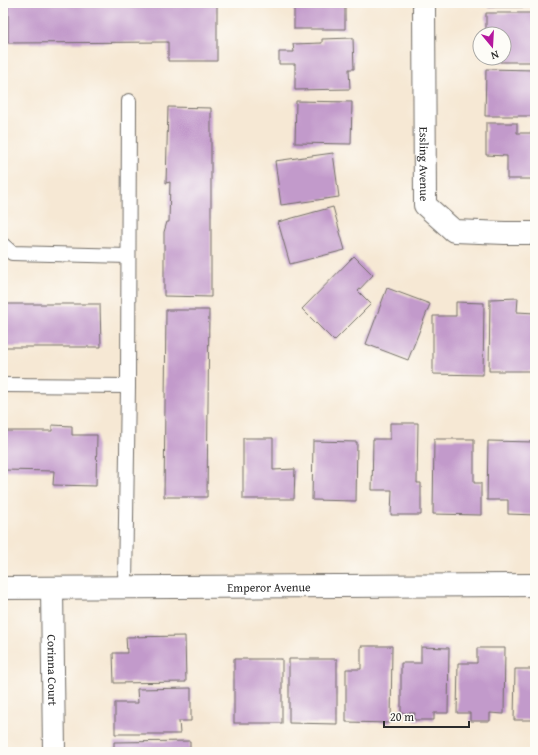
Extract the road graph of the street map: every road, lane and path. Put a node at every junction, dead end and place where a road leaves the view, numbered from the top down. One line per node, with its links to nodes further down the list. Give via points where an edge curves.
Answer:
1 (424, 3): 3 (street, Essling Avenue, via 425,205 454,231)
2 (129, 101): 5 (lane)
3 (535, 233)
4 (3, 245): 5 (lane, via 12,253)
5 (128, 256): 7 (lane)
6 (3, 385): 7 (lane)
7 (128, 386): 9 (lane)
8 (535, 585): 9 (street, Emperor Avenue)
9 (125, 586): 11 (street, Emperor Avenue)
10 (3, 588): 11 (street, Emperor Avenue)
11 (52, 588): 12 (street, Corinna Court)
12 (54, 752)

